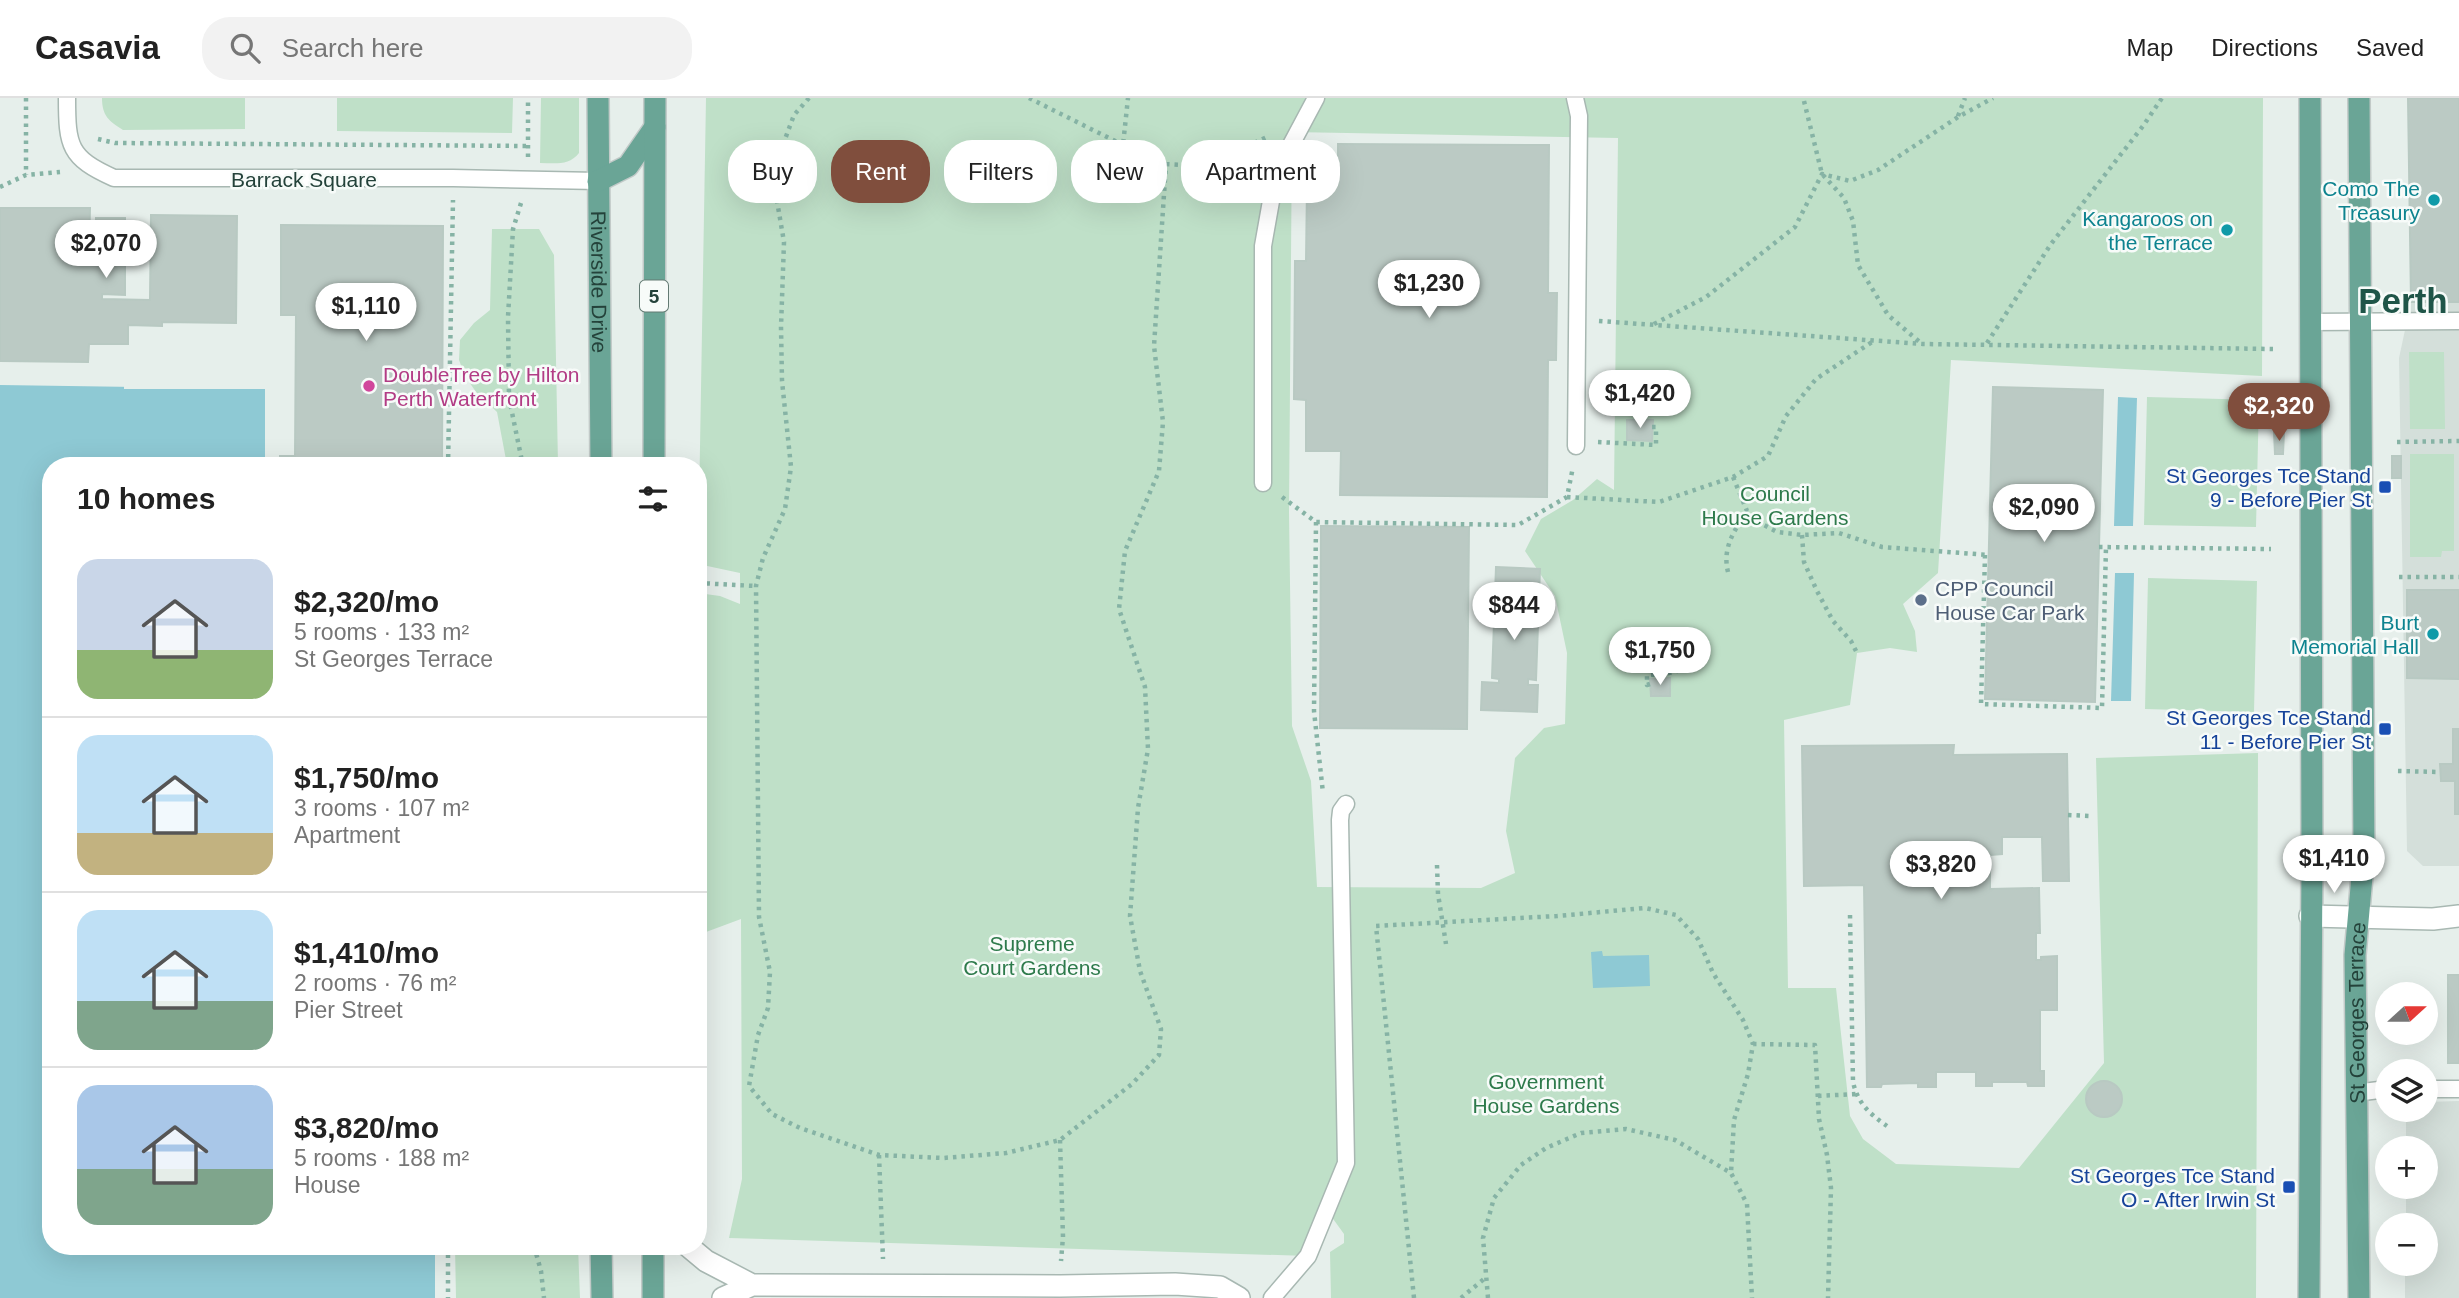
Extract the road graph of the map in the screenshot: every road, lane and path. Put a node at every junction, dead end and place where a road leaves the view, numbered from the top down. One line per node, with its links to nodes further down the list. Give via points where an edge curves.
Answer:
1 (26, 98): 27 (path)
2 (67, 98): 24 (lane, via 72,146)
3 (598, 98): 29 (main road, Riverside Drive)
4 (655, 98): 18 (main road, 5)
5 (809, 98): 63 (path, via 794,115 778,158 777,201 784,242 782,381 791,467 785,509)
6 (1030, 98): 20 (path)
7 (1128, 98): 21 (path)
8 (1316, 98): 17 (lane)
9 (1575, 98): 33 (lane, via 1579,116)
10 (1965, 98): 16 (path)
11 (1993, 98): 16 (path)
12 (2162, 98): 40 (path, via 2051,244)
13 (2310, 98): 35 (main road)
14 (2359, 98): 36 (main road, St Georges Terrace)
15 (1804, 101): 26 (path)
16 (1958, 117): 26 (path, via 1878,170 1850,181)
17 (1304, 120): 25 (path, via 1204,166); 51 (lane, via 1276,173 1264,246)
18 (654, 127): 29 (main road, via 628,166); 49 (main road, 5)
19 (97, 139): 23 (path, via 115,144)
20 (1114, 140)
21 (1124, 140)
22 (528, 146): 23 (path)
23 (453, 147): 28 (path)
24 (82, 162): 27 (path, via 61,172); 28 (lane, Barrack Square, via 114,178)
25 (1167, 164)
26 (1822, 174): 37 (path, via 1795,227 1706,297); 39 (path, via 1844,198 1853,221 1858,265 1888,315)
27 (26, 176): 30 (path)
28 (453, 178): 29 (lane, Barrack Square); 46 (path)
29 (598, 181): 48 (main road, Riverside Drive)
30 (0, 187)
31 (1163, 203): 88 (path, via 1154,346 1163,422 1159,471 1125,551 1119,609 1145,687 1148,748 1138,808 1130,916 1140,971 1161,1029 1159,1055 1132,1084)
32 (513, 229): 47 (path, via 509,398)
33 (1577, 319): 37 (path); 45 (lane)
34 (2459, 321): 36 (lane)
35 (2310, 322): 36 (lane); 75 (main road)
36 (2362, 322): 76 (main road, St Georges Terrace, via 2364,854)
37 (1653, 325): 38 (path)
38 (1874, 341): 39 (path); 50 (path, via 1816,379 1786,416 1768,456)
39 (1923, 344): 40 (path)
40 (1987, 344): 41 (path)
41 (2273, 348)
42 (1652, 427): 45 (path, via 1656,427 1656,445)
43 (2459, 441): 44 (path)
44 (2397, 442)
45 (1576, 443): 52 (path)
46 (448, 457)
47 (521, 457)
48 (601, 457)
49 (654, 457)
50 (1733, 477): 52 (path, via 1659,502); 53 (path)
51 (1263, 483): 54 (path)
52 (1567, 497): 54 (path, via 1518,525)
53 (1747, 512): 55 (path, via 1777,532); 59 (path, via 1727,546)
54 (1316, 522): 67 (path)
55 (1802, 535): 57 (path, via 1839,533 1882,547 1987,555 1981,704 2102,708); 64 (path, via 1804,562 1817,591)
56 (2099, 547): 57 (path)
57 (2106, 547): 58 (path)
58 (2270, 549)
59 (1728, 572)
60 (2399, 577): 61 (path)
61 (2459, 577)
62 (707, 583): 63 (path)
63 (756, 586): 89 (path, via 759,917 771,972 768,1008 749,1086 772,1114)
64 (1857, 653)
65 (1706, 655): 66 (path, via 1674,674 1647,675)
66 (1650, 684)
67 (1314, 711)
68 (2398, 771): 69 (path)
69 (2440, 772)
70 (1346, 804): 106 (lane, via 1340,820 1346,1163 1308,1256)
71 (2068, 815): 72 (path)
72 (2091, 816)
73 (1437, 865): 78 (path)
74 (1850, 915): 85 (path)
75 (2310, 916): 76 (street); 112 (main road)
76 (2358, 916): 77 (street); 84 (main road, St Georges Terrace)
77 (2459, 916)
78 (1442, 923): 79 (path); 80 (path, via 1645,908 1676,915 1698,939); 107 (path, via 1377,926)
79 (1446, 944)
80 (1753, 1044): 86 (path, via 1815,1045); 90 (path, via 1734,1120)
81 (2438, 1088): 82 (lane)
82 (2459, 1089)
83 (2375, 1090): 84 (lane)
84 (2355, 1093): 113 (main road, St Georges Terrace)
85 (1856, 1094): 86 (path); 87 (path, via 1868,1113)
86 (1818, 1096): 111 (path, via 1831,1188)
87 (1887, 1126)
88 (1060, 1140): 89 (path, via 1006,1153 943,1158); 99 (path)
89 (879, 1155): 97 (path)
90 (1731, 1173): 96 (path, via 1675,1140 1626,1129 1581,1133 1546,1148 1521,1165 1494,1198 1483,1238); 110 (path, via 1747,1204)
91 (448, 1255): 100 (path)
92 (537, 1255): 101 (path)
93 (601, 1255): 102 (main road)
94 (653, 1255): 103 (main road)
95 (699, 1255): 98 (street)
96 (1485, 1279): 108 (path); 109 (path)
97 (885, 1284): 98 (street); 99 (street)
98 (752, 1285): 104 (street)
99 (1060, 1292): 105 (street, via 1175,1284 1220,1287)
100 (448, 1298)
101 (544, 1298)
102 (602, 1298)
103 (653, 1298)
104 (723, 1298)
105 (1239, 1298)
106 (1272, 1298)
107 (1414, 1298)
108 (1461, 1298)
109 (1489, 1298)
110 (1752, 1298)
111 (1828, 1298)
112 (2309, 1298)
113 (2359, 1298)

